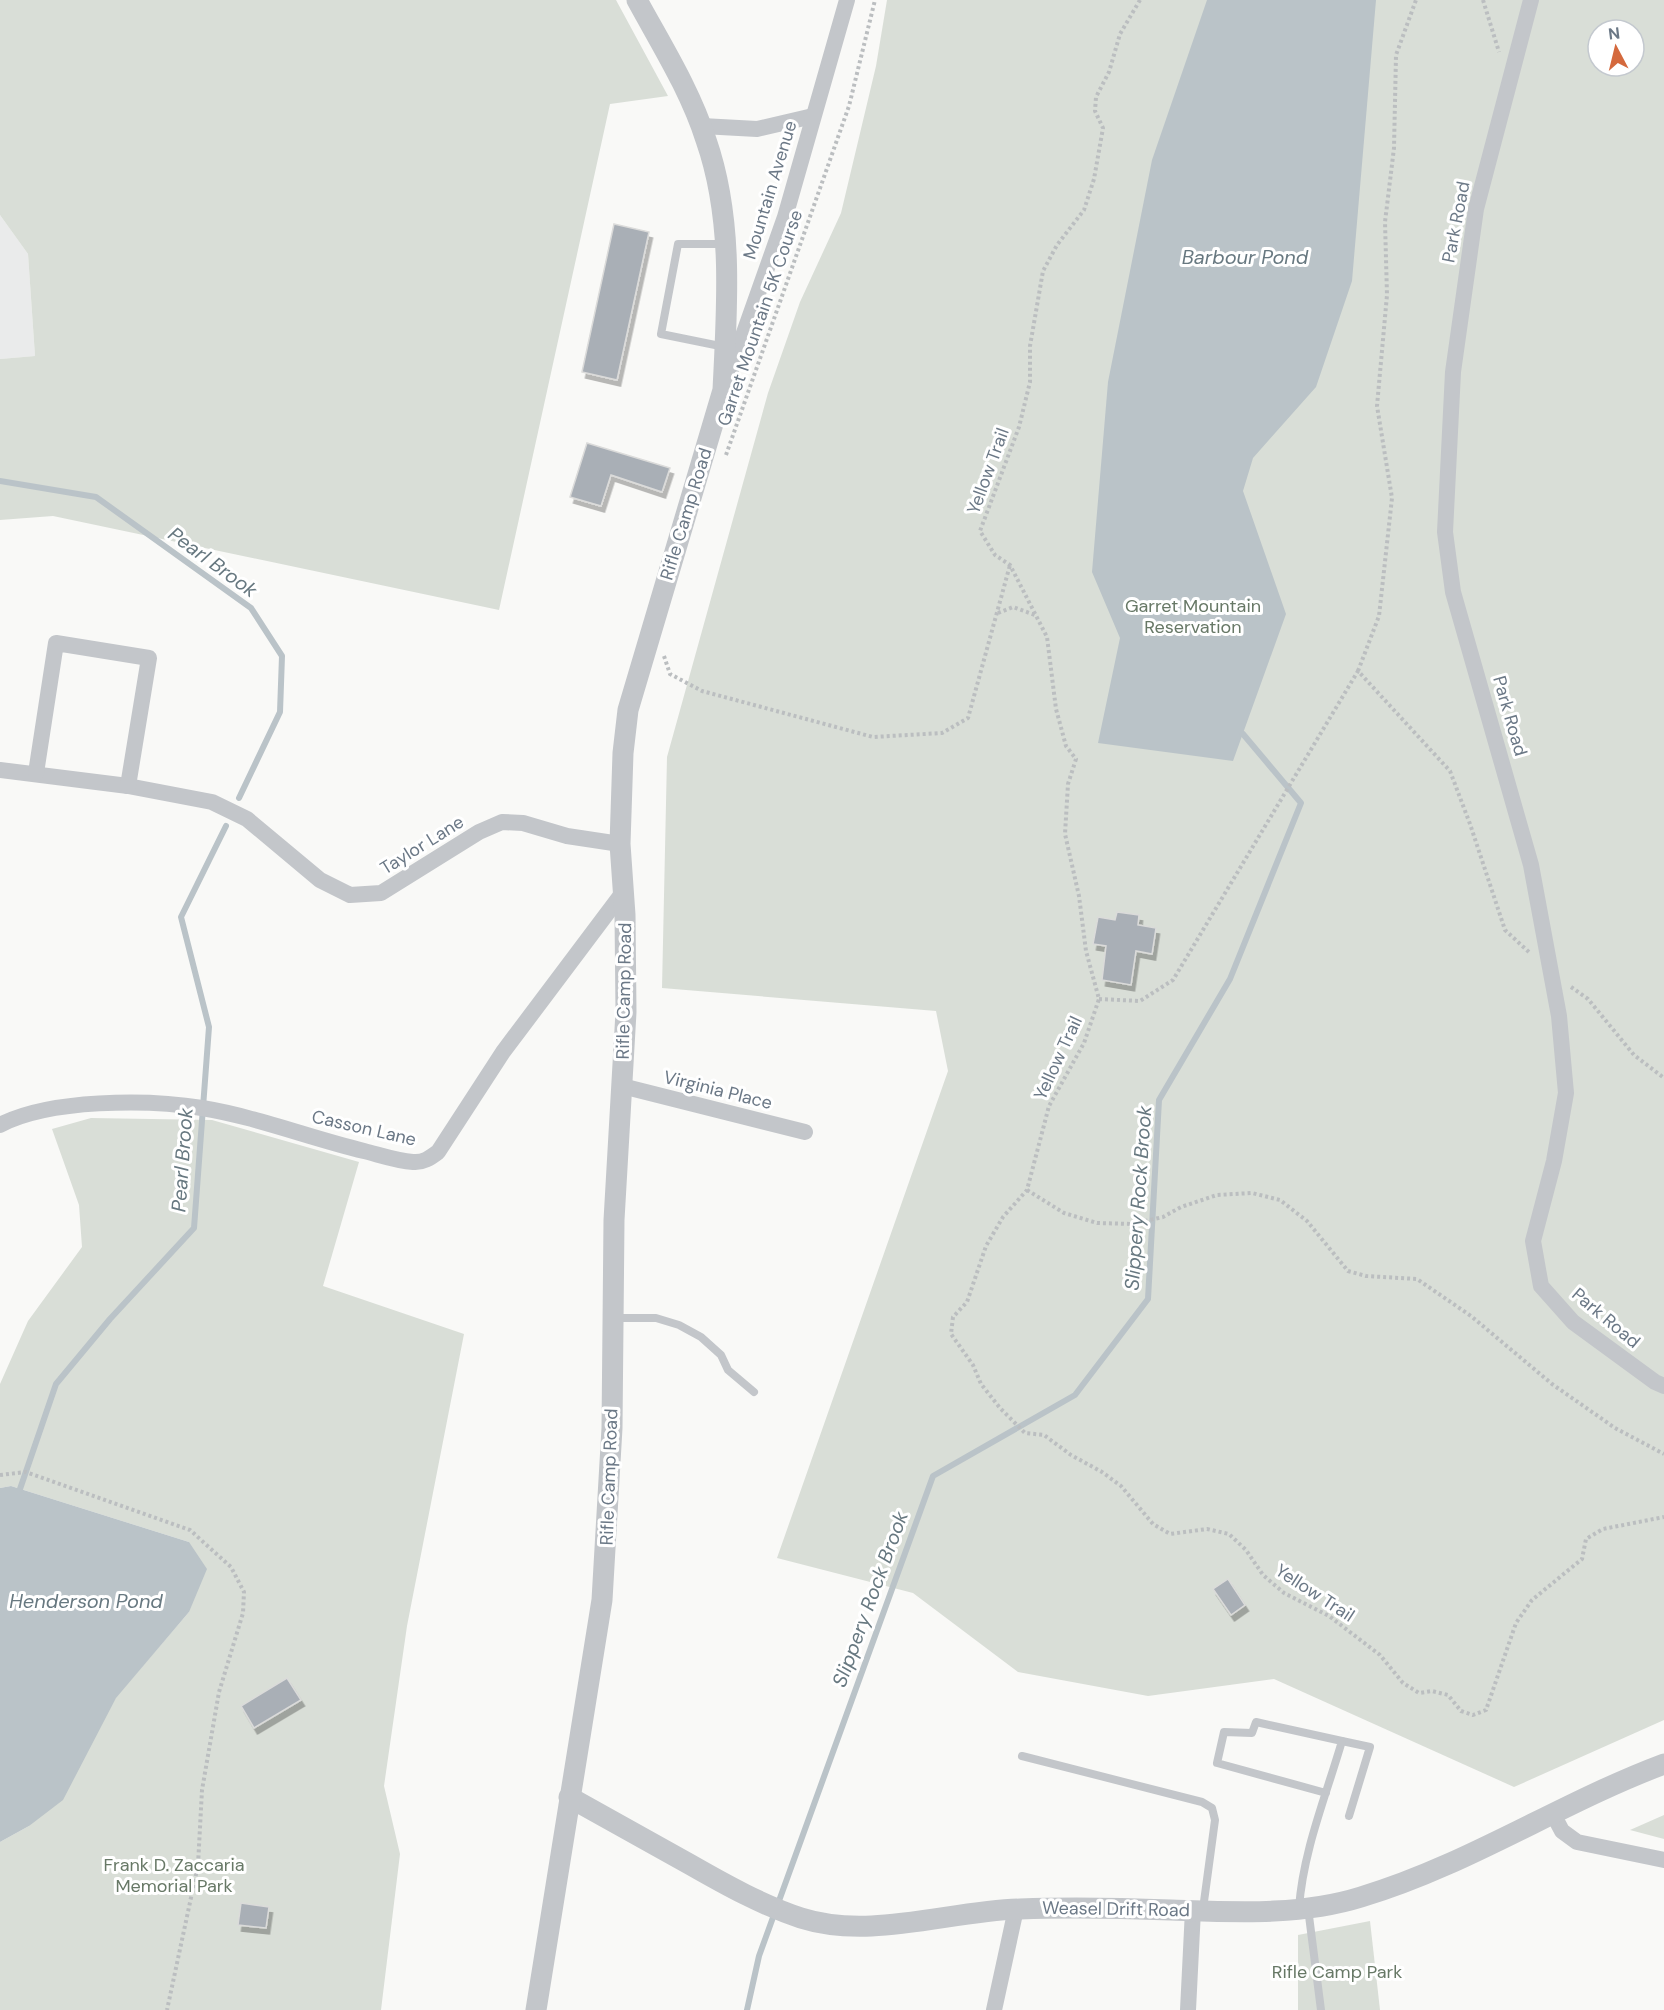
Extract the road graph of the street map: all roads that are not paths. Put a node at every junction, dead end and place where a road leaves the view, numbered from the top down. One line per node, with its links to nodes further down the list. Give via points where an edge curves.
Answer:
1 (637, 0): 5 (street, Rifle Camp Road)
2 (847, 0): 4 (street, Mountain Avenue)
3 (1531, 0): 18 (street, Park Road, via 1476,209 1453,372 1445,532 1454,592 1523,832 1552,974 1566,1093 1554,1161 1533,1241 1541,1286 1573,1322)
4 (813, 116): 5 (street, via 757,129); 8 (street, Mountain Avenue, via 785,217)
5 (702, 126): 6 (street, Rifle Camp Road, via 719,189)
6 (726, 244): 7 (street, Rifle Camp Road); 7 (lane, via 678,244 661,334)
7 (726, 347): 8 (street, Rifle Camp Road)
8 (723, 390): 12 (street, Rifle Camp Road, via 628,710)
9 (0, 770): 10 (street, Taylor Lane)
10 (36, 773): 11 (street, Taylor Lane); 11 (street, via 56,643 149,658)
11 (128, 786): 12 (street, Taylor Lane, via 212,802 247,819 320,880 350,895 381,893 479,832 502,822)
12 (620, 844): 13 (street, Rifle Camp Road)
13 (624, 891): 14 (street, Rifle Camp Road, via 626,1012); 15 (street, Casson Lane, via 504,1052 438,1152 427,1160 414,1162 385,1156 223,1112 167,1104 67,1106 27,1114)
14 (622, 1086): 16 (street, Virginia Place); 17 (street, Rifle Camp Road)
15 (0, 1125)
16 (805, 1132)
17 (613, 1318): 19 (lane, via 656,1318 680,1325 721,1355 728,1370); 24 (street, Rifle Camp Road, via 612,1428 602,1600)
18 (1664, 1386)
19 (754, 1392)
20 (1341, 1741): 23 (lane); 23 (lane, via 1256,1722 1252,1733 1224,1732 1217,1763); 26 (lane, via 1370,1747)
21 (1022, 1756): 30 (lane, via 1202,1802 1212,1808 1215,1820)
22 (1664, 1764): 25 (street, Weasel Drift Road, via 1610,1784)
23 (1326, 1793): 28 (lane, via 1301,1878)
24 (569, 1797): 29 (street, Weasel Drift Road, via 746,1896 802,1918 864,1925); 31 (street, Rifle Camp Road)
25 (1553, 1814): 27 (street, via 1562,1831 1577,1842); 28 (street, Weasel Drift Road, via 1491,1846 1406,1882 1359,1898)
26 (1349, 1816)
27 (1664, 1860)
28 (1303, 1908): 30 (street, Weasel Drift Road, via 1257,1912); 34 (lane)
29 (1016, 1909): 30 (street, Weasel Drift Road); 32 (street)
30 (1198, 1910): 33 (street)
31 (536, 2010)
32 (994, 2010)
33 (1188, 2010)
34 (1321, 2010)

